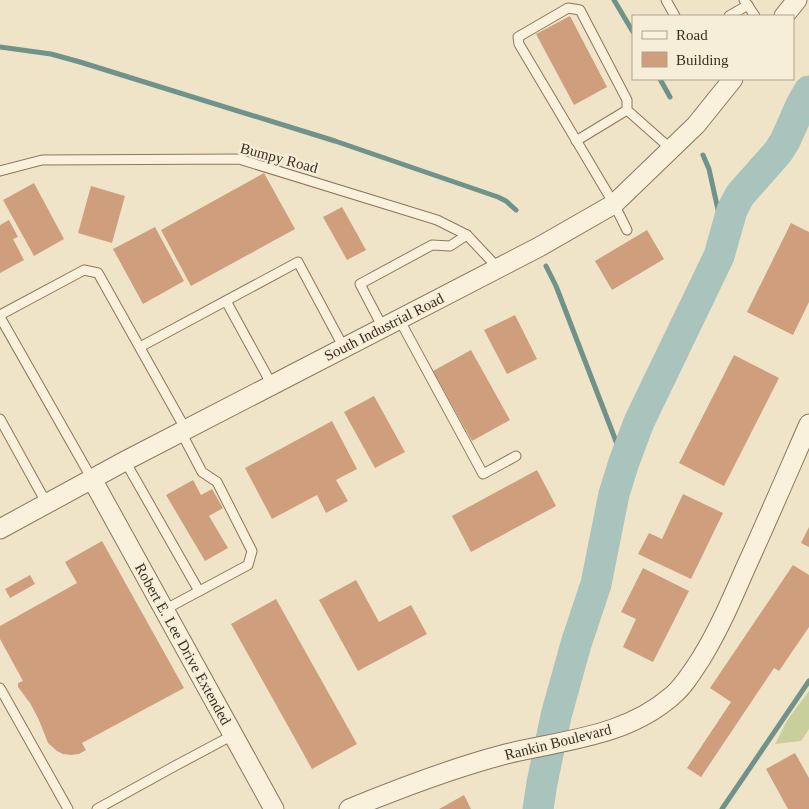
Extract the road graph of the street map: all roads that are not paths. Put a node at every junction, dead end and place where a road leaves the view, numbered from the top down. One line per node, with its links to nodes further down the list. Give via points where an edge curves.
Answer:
1 (666, 0): 4 (lane)
2 (797, 0): 7 (street)
3 (746, 3): 5 (lane); 6 (lane)
4 (674, 15)
5 (730, 15)
6 (754, 15)
7 (785, 15)
8 (732, 80): 11 (street, South Industrial Road, via 696,125)
9 (627, 110): 10 (lane); 10 (lane, via 628,100 580,10 568,8 518,37 519,44); 11 (lane)
10 (576, 141): 13 (lane)
11 (671, 148): 13 (street, South Industrial Road)
12 (0, 171): 15 (lane, Bumpy Road, via 42,160 239,159 437,220)
13 (614, 204): 14 (lane); 16 (street, South Industrial Road)
14 (627, 230)
15 (467, 235): 16 (lane, Bumpy Road); 19 (lane, via 450,246 432,245 360,284)
16 (498, 268): 19 (street, South Industrial Road)
17 (226, 301): 20 (lane); 21 (lane, via 298,262); 22 (lane)
18 (0, 316): 20 (lane, via 84,270 98,273); 28 (lane)
19 (391, 324): 21 (street, South Industrial Road); 26 (lane, via 483,474)
20 (140, 347): 25 (lane)
21 (344, 348): 22 (street, South Industrial Road)
22 (272, 385): 25 (street, South Industrial Road)
23 (0, 419): 29 (lane)
24 (809, 424): 38 (street, Rankin Boulevard, via 724,617 694,669 673,695 647,714 626,724 474,763)
25 (184, 431): 27 (street, South Industrial Road); 31 (lane, via 202,472 217,482 252,550 248,565)
26 (516, 456)
27 (125, 461): 28 (street, South Industrial Road); 31 (lane)
28 (92, 479): 29 (street, South Industrial Road); 32 (street, Robert E. Lee Drive Extended)
29 (46, 504): 30 (street, South Industrial Road)
30 (0, 529)
31 (199, 591): 32 (lane)
32 (164, 610): 34 (street, Robert E. Lee Drive Extended)
33 (0, 688): 35 (lane)
34 (234, 735): 36 (lane); 37 (street, Robert E. Lee Drive Extended)
35 (68, 809)
36 (97, 809)
37 (274, 809)
38 (349, 809)

